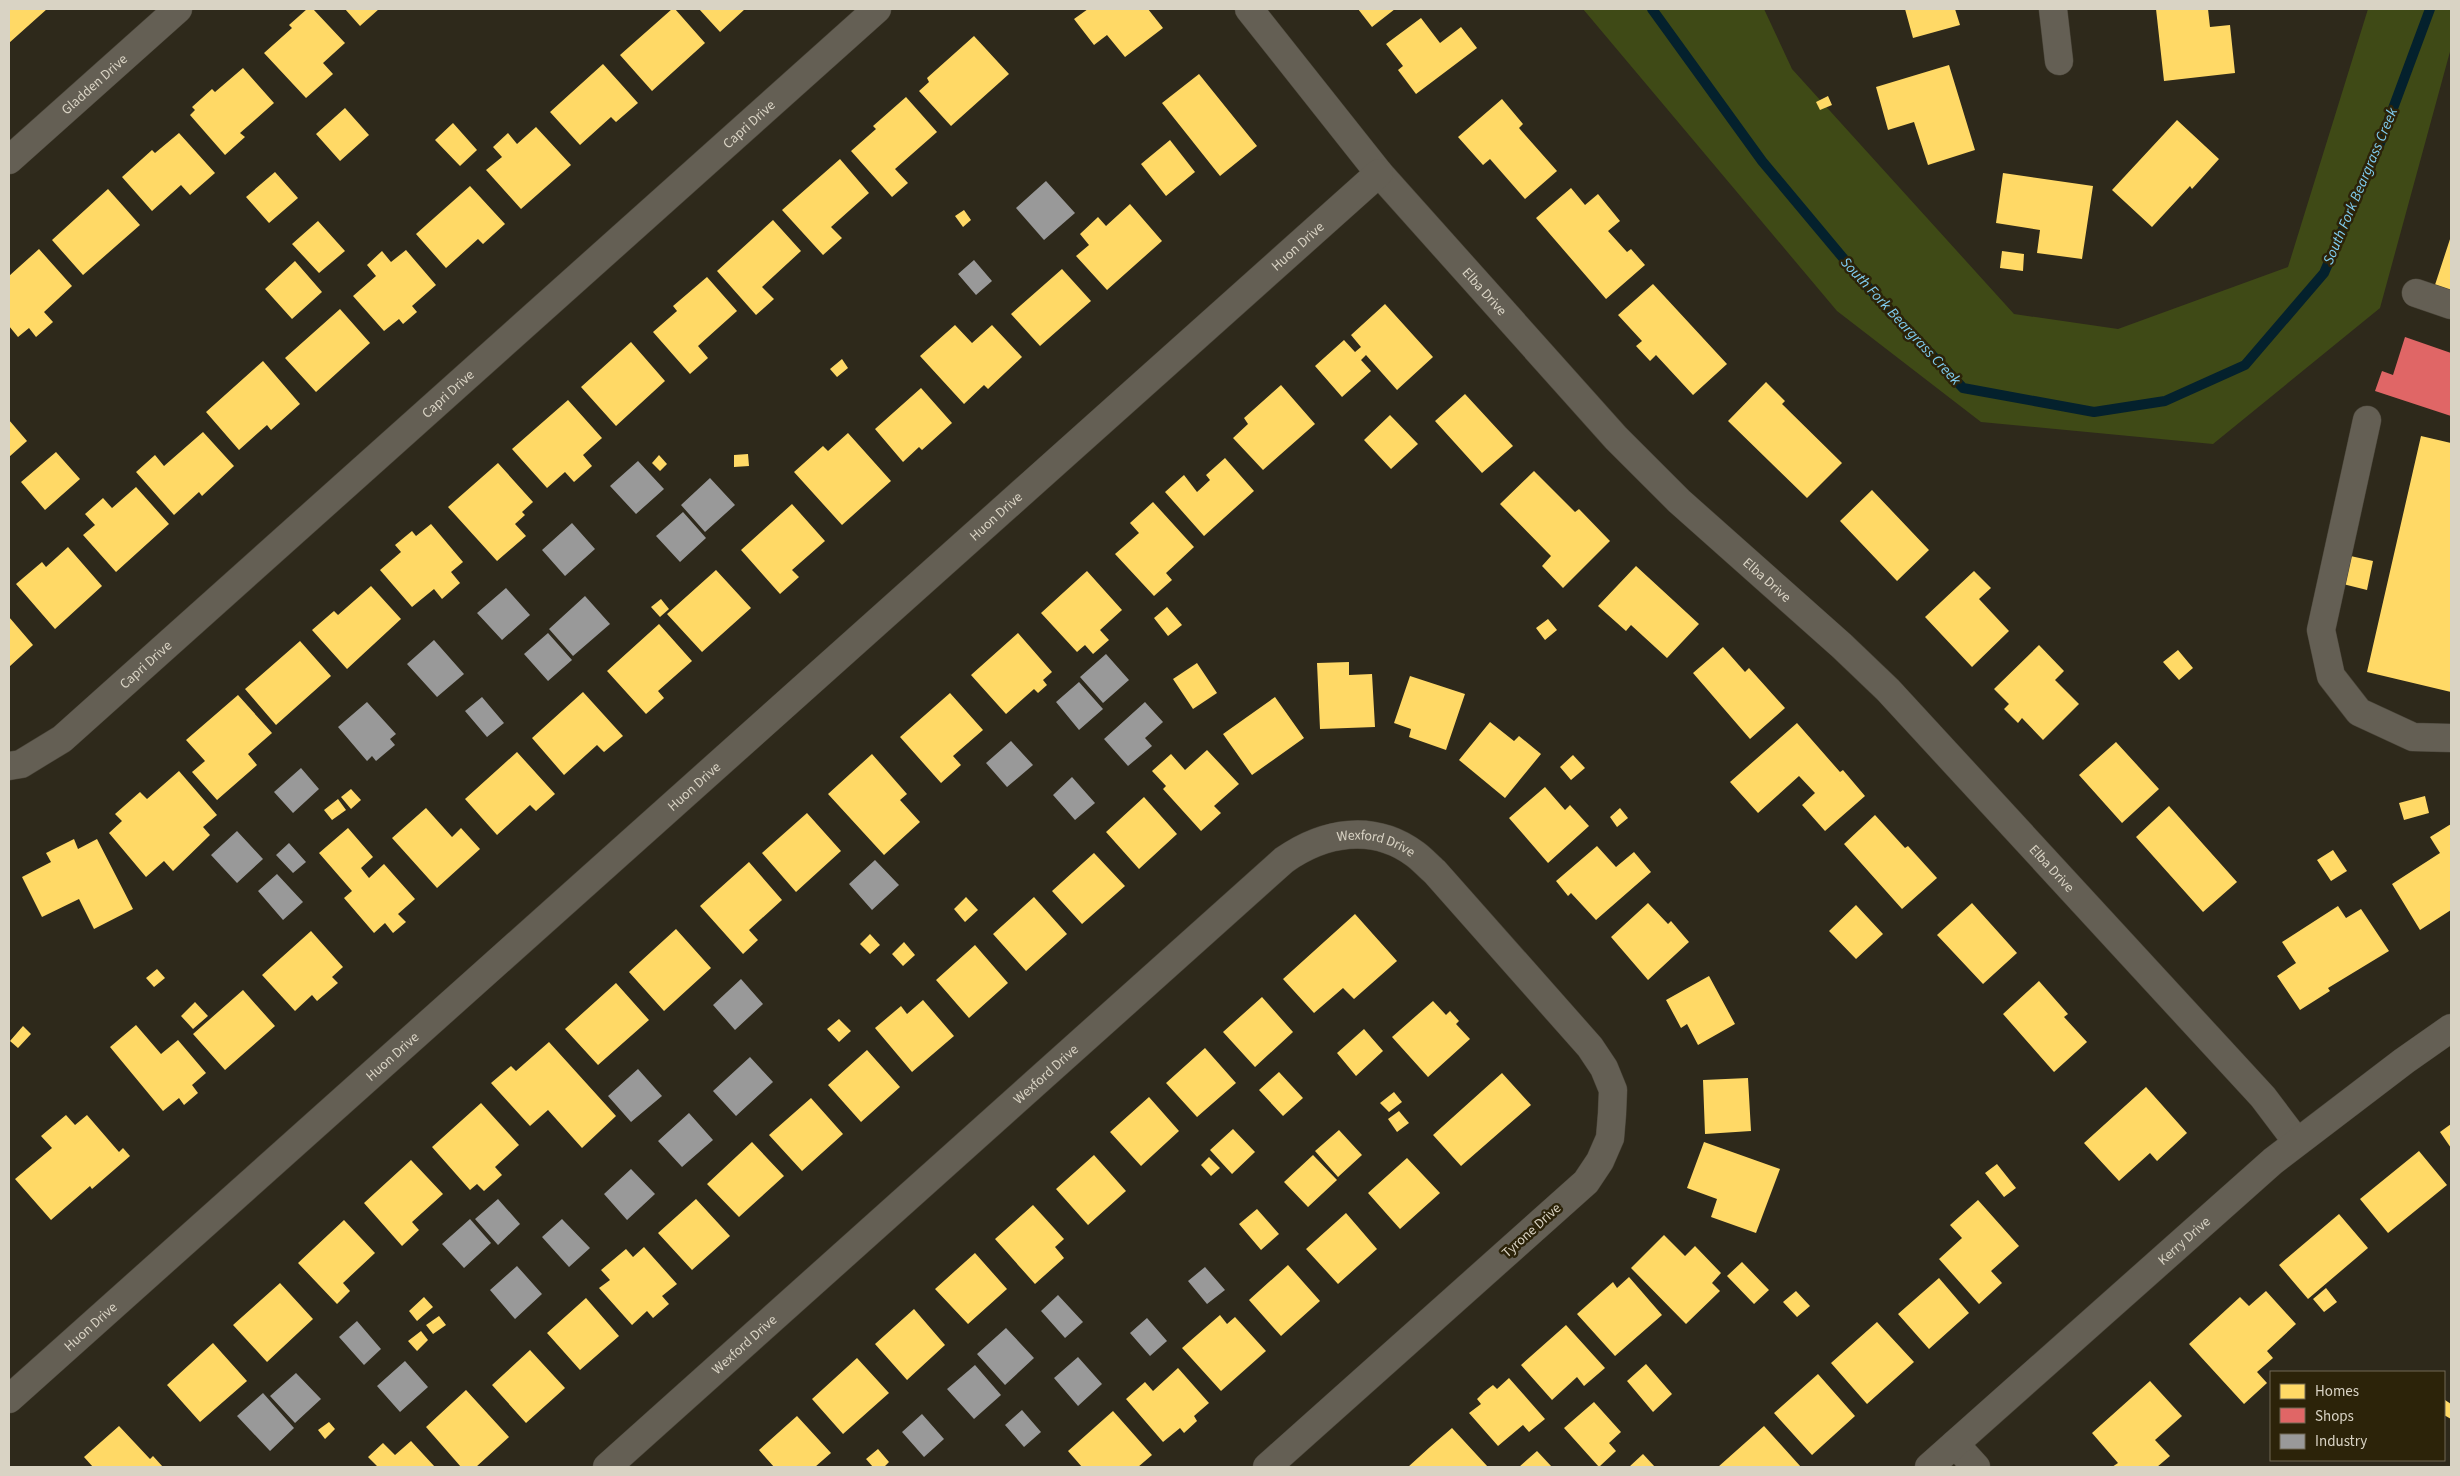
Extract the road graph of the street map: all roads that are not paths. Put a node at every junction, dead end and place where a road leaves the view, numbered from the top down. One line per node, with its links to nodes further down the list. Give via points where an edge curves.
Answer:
1 (178, 9): 6 (street, Gladden Drive)
2 (877, 9): 12 (street, Capri Drive, via 62,739 21,764)
3 (1249, 9): 7 (street, Elba Drive)
4 (2053, 9): 5 (street)
5 (2059, 61)
6 (9, 160)
7 (1379, 173): 15 (street, Elba Drive, via 1616,438 1679,501 1888,690 2263,1097); 16 (street, Huon Drive)
8 (2416, 293): 9 (street)
9 (2451, 305)
10 (2367, 420): 11 (street, via 2321,630 2331,676 2359,712 2413,737)
11 (2451, 738)
12 (9, 766)
13 (1501, 946): 18 (street, Wexford Drive, via 1435,872 1392,841 1342,834 1302,847); 19 (street, Tyrone Drive, via 1590,1047 1604,1068 1613,1090 1612,1114 1610,1138 1600,1161 1586,1182)
14 (2451, 1028): 15 (street, Kerry Drive)
15 (2297, 1142): 17 (street, Kerry Drive)
16 (9, 1399)
17 (1955, 1444): 20 (street, Kerry Drive); 21 (street)
18 (607, 1467)
19 (1267, 1467)
20 (1929, 1467)
21 (1976, 1467)

